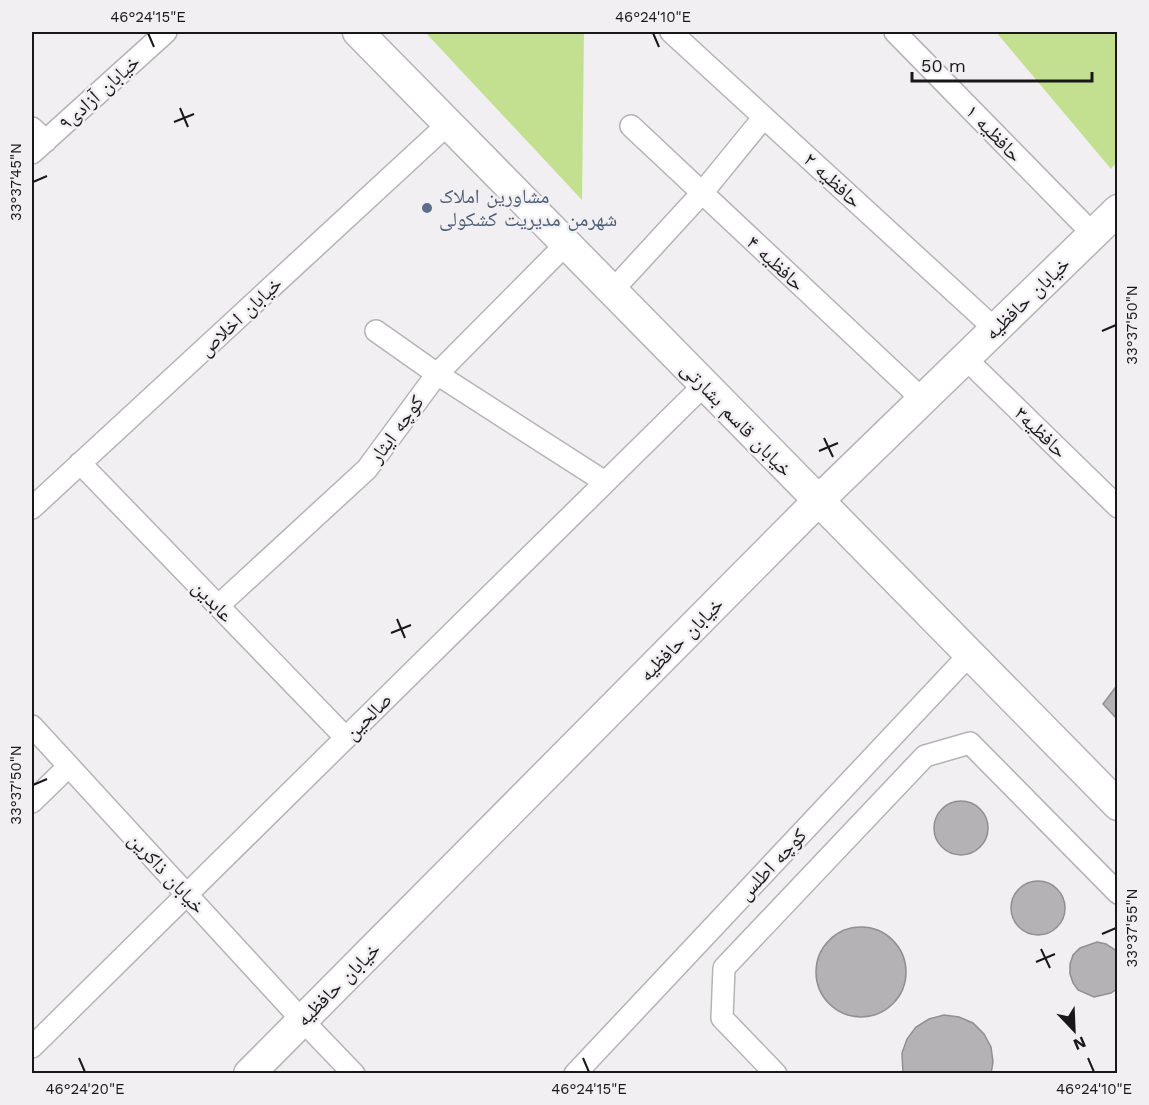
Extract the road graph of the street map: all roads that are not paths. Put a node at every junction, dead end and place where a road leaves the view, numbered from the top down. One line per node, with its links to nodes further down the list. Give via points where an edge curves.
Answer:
1 (166, 32): 8 (street, خیابان آزادی۹)
2 (358, 32): 6 (street, خیابان قاسم بشارتی)
3 (671, 32): 5 (street, حافظیه ۲)
4 (895, 32): 11 (street, حافظیه ۱)
5 (764, 117): 9 (street); 14 (street, حافظیه ۲)
6 (448, 123): 12 (street, خیابان قاسم بشارتی); 20 (street, خیابان اخلاص)
7 (631, 126): 9 (street, حافظیه ۴)
8 (36, 141)
9 (702, 193): 13 (street); 19 (street, حافظیه ۴)
10 (1118, 210): 11 (street, خیابان حافظیه)
11 (1093, 234): 14 (street, خیابان حافظیه)
12 (566, 244): 13 (street, خیابان قاسم بشارتی); 17 (street, کوچه ایثار)
13 (612, 291): 18 (street, خیابان قاسم بشارتی)
14 (995, 329): 16 (street, خیابان حافظیه)
15 (376, 331): 17 (street)
16 (965, 358): 19 (street, خیابان حافظیه); 23 (street, حافظیه۳)
17 (436, 374): 21 (street); 25 (street, کوچه ایثار, via 367,469)
18 (704, 385): 21 (street, صالحین); 22 (street, خیابان قاسم بشارتی)
19 (922, 399): 22 (street, خیابان حافظیه)
20 (80, 463): 24 (street, خیابان اخلاص); 25 (street, عابدین)
21 (605, 482): 28 (street, صالحین)
22 (818, 501): 26 (street, خیابان قاسم بشارتی); 34 (street, خیابان حافظیه)
23 (1118, 507)
24 (32, 508)
25 (218, 606): 28 (street, عابدین)
26 (969, 655): 31 (street, خیابان قاسم بشارتی); 38 (street, کوچه اطلس)
27 (32, 726): 29 (street, خیابان ذاکرین)
28 (346, 738): 33 (street, صالحین)
29 (69, 766): 30 (street); 33 (street, خیابان ذاکرین)
30 (32, 802)
31 (1118, 805)
32 (1118, 893): 39 (street, via 970,743 925,756 724,968 722,1018)
33 (186, 895): 34 (street, خیابان ذاکرین); 35 (street, صالحین)
34 (302, 1020): 36 (street, خیابان حافظیه); 37 (street, خیابان ذاکرین)
35 (32, 1047)
36 (249, 1074)
37 (354, 1074)
38 (575, 1074)
39 (776, 1074)

